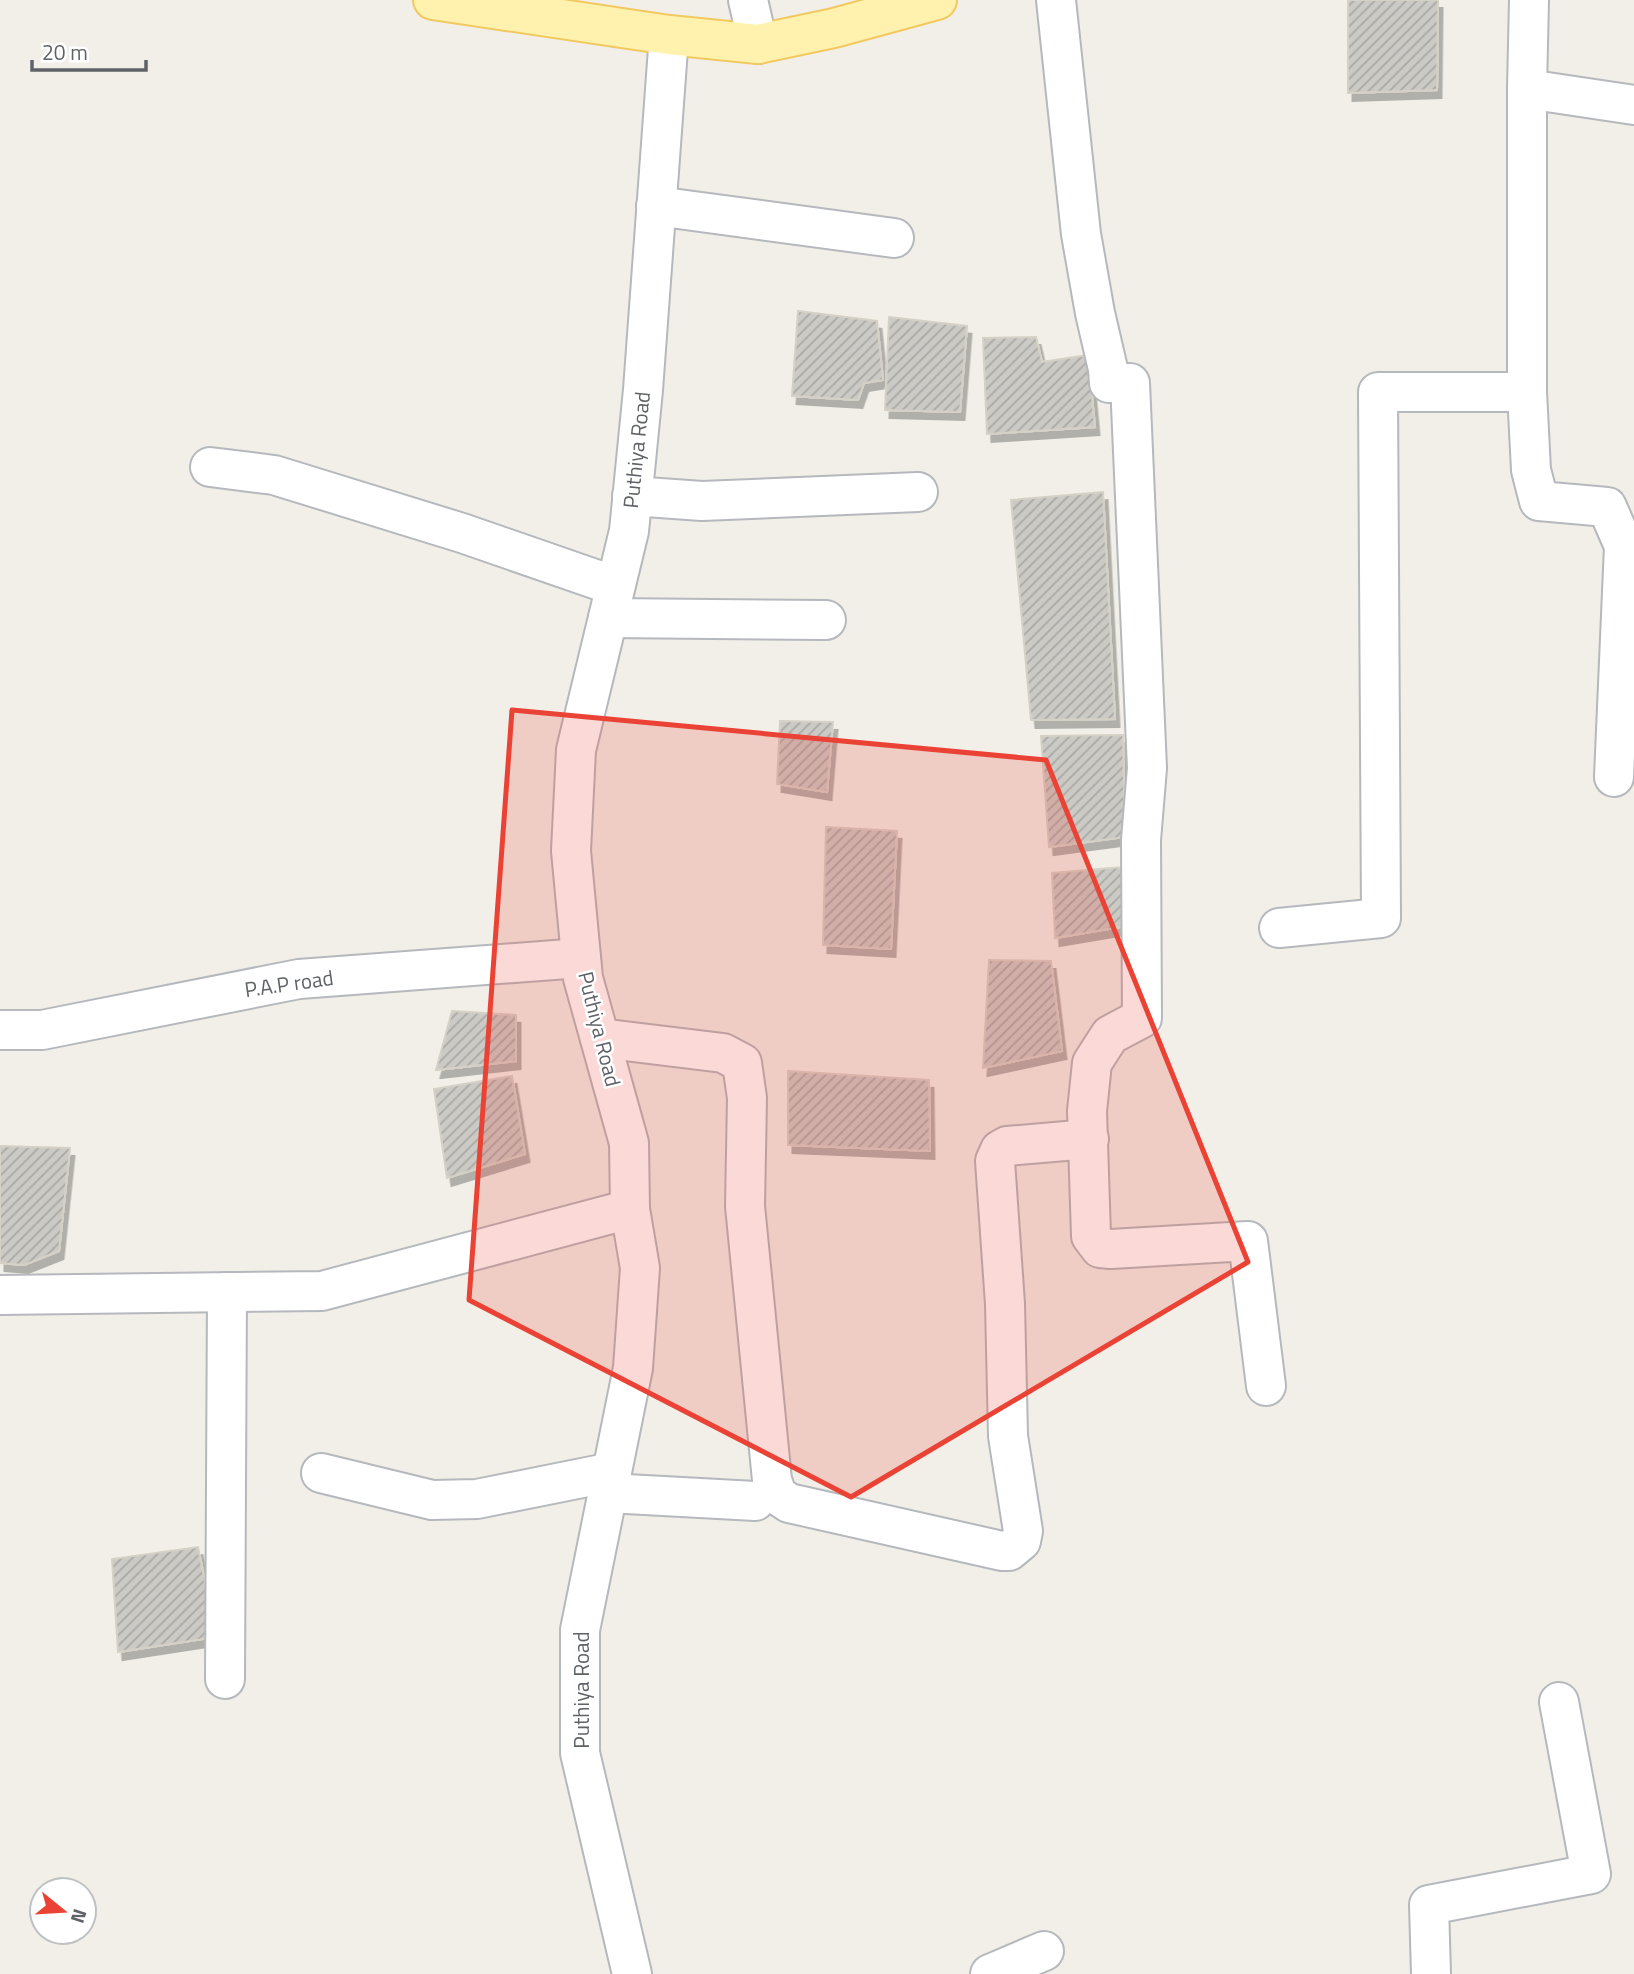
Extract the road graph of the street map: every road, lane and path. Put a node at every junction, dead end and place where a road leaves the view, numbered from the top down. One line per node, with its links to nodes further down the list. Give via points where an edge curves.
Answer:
1 (433, 0): 6 (main road)
2 (748, 0): 7 (street)
3 (937, 0): 7 (main road)
4 (1056, 0): 23 (street, via 1081,234 1095,313 1109,383 1130,383 1147,768 1141,840 1142,1018 1110,1035 1092,1063)
5 (1529, 0): 8 (street)
6 (669, 36): 7 (main road); 10 (street, Puthiya Road)
7 (758, 44)
8 (1527, 89): 9 (street); 12 (street)
9 (1634, 105)
10 (656, 206): 11 (street); 15 (street, Puthiya Road)
11 (894, 238)
12 (1527, 392): 18 (street, via 1531,470 1539,501 1607,507 1624,546); 19 (street, via 1378,391 1381,918)
13 (210, 467): 16 (street, via 274,475 462,533)
14 (918, 492): 15 (street, via 702,501)
15 (632, 496): 16 (street, Puthiya Road, via 629,531)
16 (612, 602): 17 (street); 20 (street, Puthiya Road, via 576,750 571,851)
17 (826, 620)
18 (1615, 777)
19 (1279, 928)
20 (581, 958): 21 (street, P.A.P road, via 299,979 42,1030); 22 (street, Puthiya Road)
21 (0, 1030)
22 (600, 1038): 23 (street, via 723,1052 742,1063 747,1098 745,1206 777,1495 789,1503 1002,1551 1021,1541 1023,1531 1009,1436 995,1161 1007,1146); 24 (street, Puthiya Road, via 629,1143)
23 (1089, 1139): 27 (street, via 1091,1236 1100,1248 1248,1241)
24 (630, 1209): 25 (street, via 322,1290); 29 (street, Puthiya Road, via 640,1268 633,1368)
25 (227, 1292): 26 (street); 31 (street)
26 (0, 1295)
27 (1266, 1386)
28 (321, 1473): 29 (street, via 432,1500 477,1499)
29 (610, 1482): 30 (street); 34 (street, Puthiya Road, via 580,1630 580,1753)
30 (755, 1501)
31 (225, 1679)
32 (1559, 1702): 36 (street, via 1591,1874 1429,1905)
33 (1044, 1951): 35 (street)
34 (626, 1972)
35 (990, 1974)
36 (1431, 1974)

